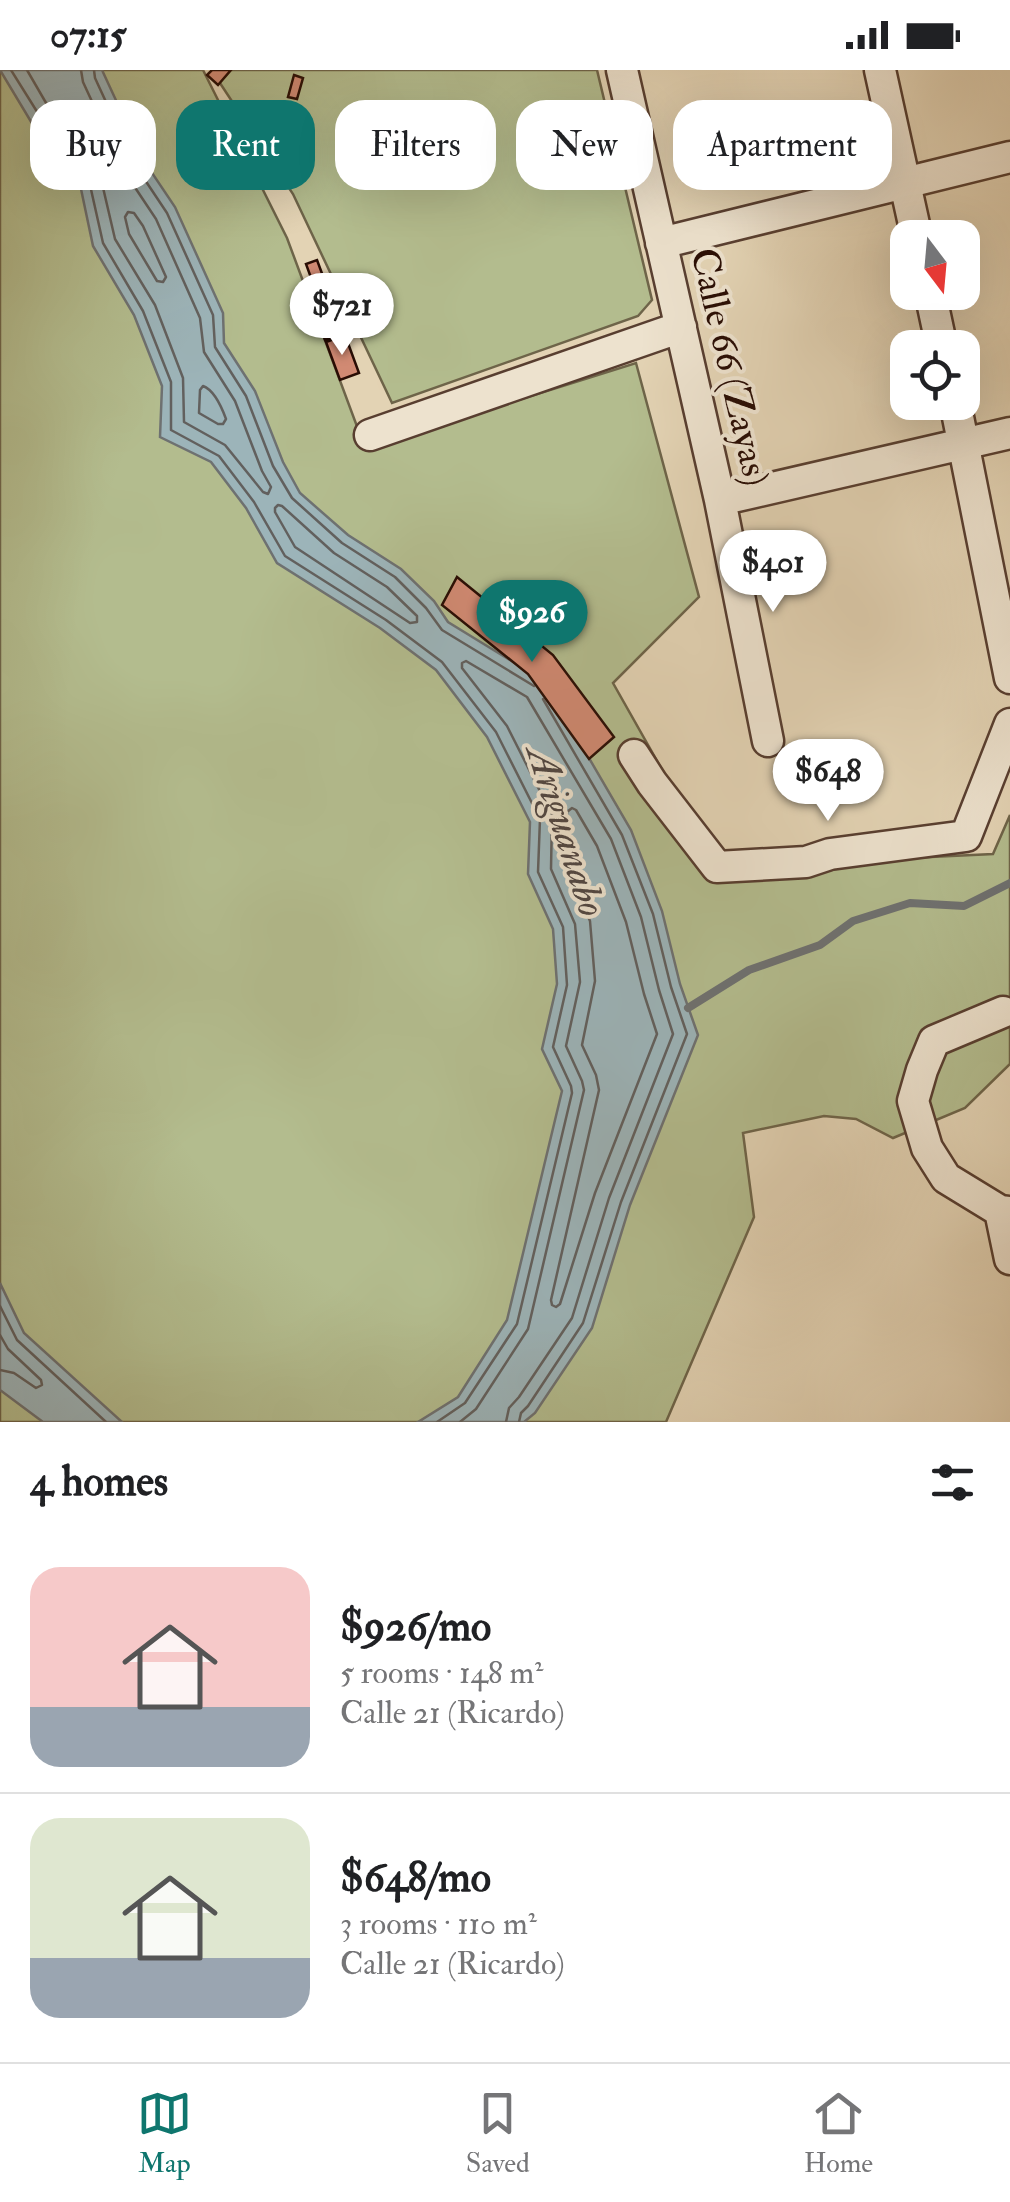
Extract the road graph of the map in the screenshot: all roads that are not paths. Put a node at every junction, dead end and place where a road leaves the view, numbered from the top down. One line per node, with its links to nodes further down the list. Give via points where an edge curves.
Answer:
1 (622, 70): 6 (street, Calle 66 (Zayas))
2 (880, 70): 4 (street)
3 (1010, 156): 4 (street)
4 (905, 182): 5 (street); 6 (street)
5 (913, 220)
6 (660, 243): 7 (street, Calle 66 (Zayas))
7 (681, 327): 10 (street); 12 (street, Calle 66 (Zayas))
8 (958, 420): 11 (street)
9 (1010, 433): 11 (street)
10 (370, 435)
11 (964, 444): 12 (street); 13 (street)
12 (720, 500): 15 (street, Calle 66 (Zayas))
13 (1010, 678)
14 (1010, 724): 16 (street, via 966,836 806,862 716,867)
15 (768, 741)
16 (634, 756)
17 (1003, 1012): 18 (street, via 934,1041 913,1101 927,1148 946,1178)
18 (1005, 1212): 19 (street)
19 (1010, 1259)

